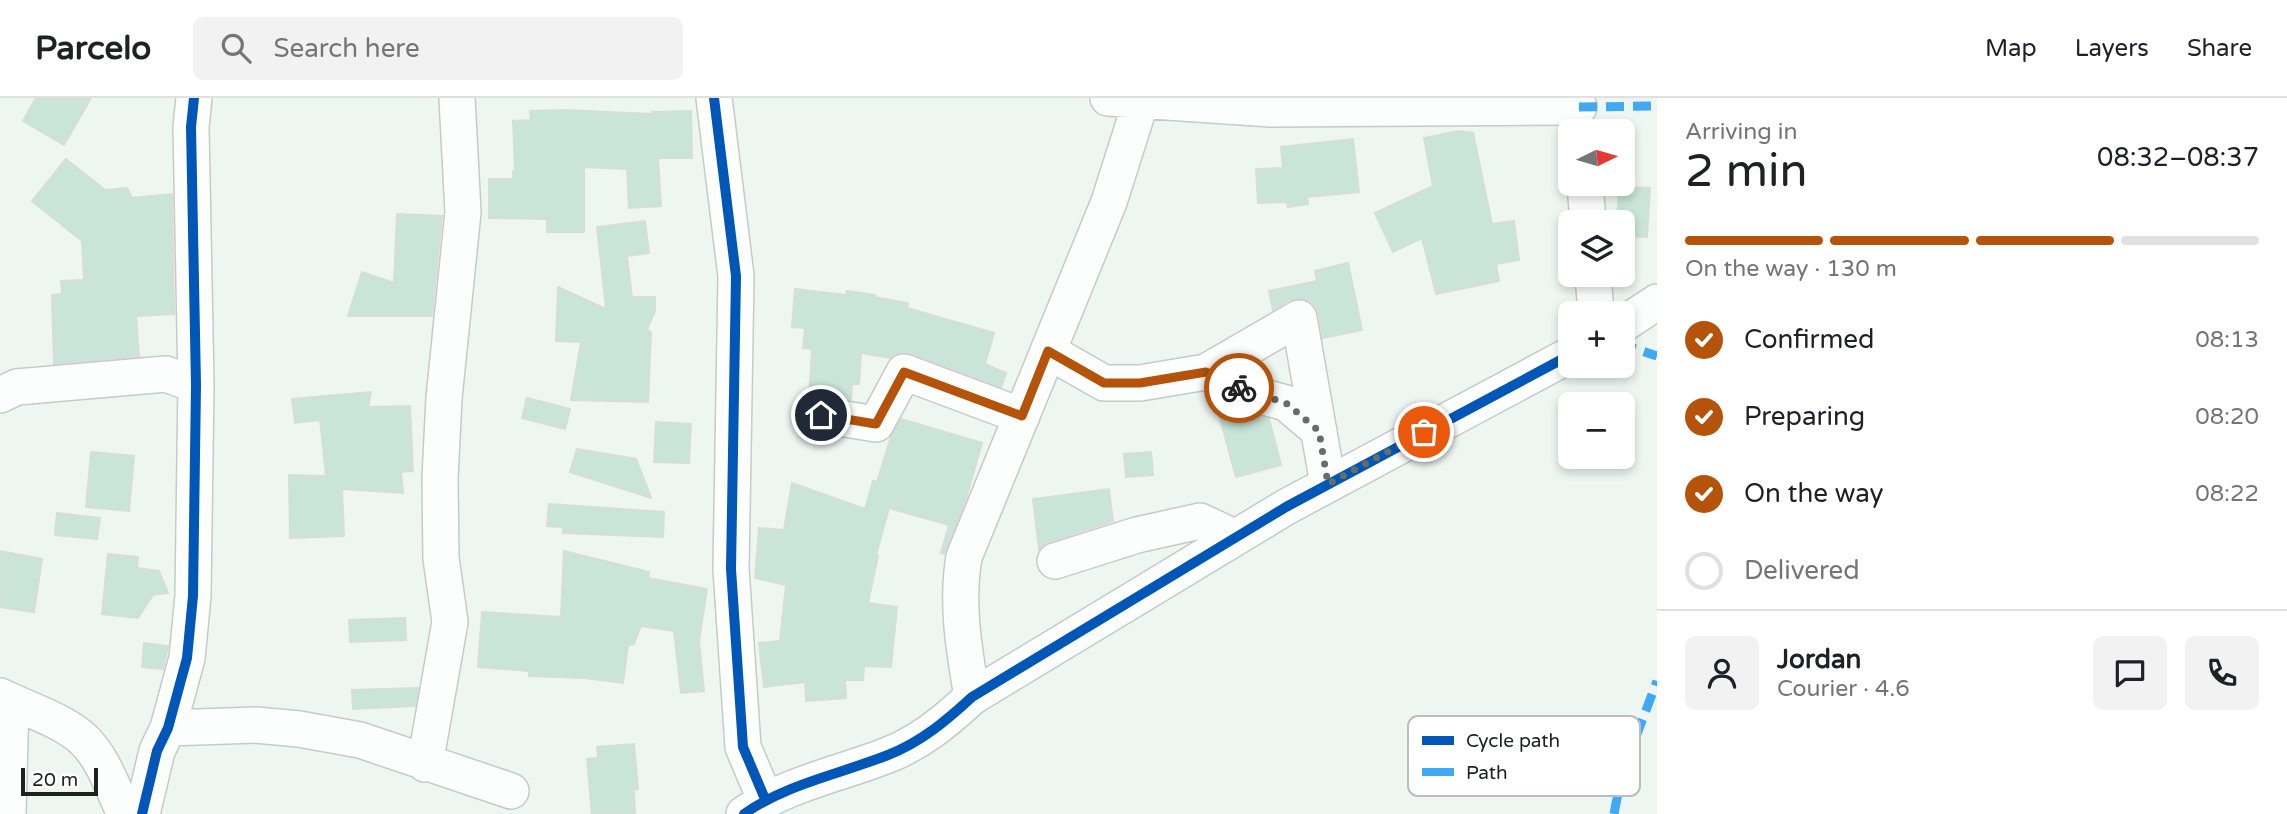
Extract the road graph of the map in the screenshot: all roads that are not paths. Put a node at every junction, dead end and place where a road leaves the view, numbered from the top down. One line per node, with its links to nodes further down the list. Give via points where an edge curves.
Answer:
1 (194, 98): 11 (street)
2 (457, 98): 22 (street, via 463,212 440,478 441,558 450,622)
3 (714, 98): 24 (street, via 736,276 731,569 743,747)
4 (1131, 99): 5 (street, via 1271,108); 8 (street, via 1109,202)
5 (1579, 112)
6 (1657, 302): 7 (street)
7 (1635, 317)
8 (1048, 351): 10 (street, via 1104,383 1140,383); 14 (street)
9 (1558, 361): 16 (street)
10 (1206, 372): 15 (street, via 1246,392 1286,403); 15 (street, via 1299,318)
11 (196, 385): 12 (street, via 170,374 145,375 17,387); 21 (street, via 193,596 187,658)
12 (0, 395)
13 (821, 415): 14 (street, via 876,424 904,372)
14 (1022, 416): 19 (street, via 963,566 961,635)
15 (1319, 431): 16 (street)
16 (1328, 484): 17 (street)
17 (1234, 537): 18 (street, via 1200,521); 19 (street)
18 (1055, 561)
19 (971, 697): 24 (street, via 941,726 891,754)
20 (6, 699): 25 (street); 26 (street, via 83,739 100,762)
21 (168, 728): 22 (street, via 256,725 299,729 360,740); 27 (street, via 157,751)
22 (425, 764): 23 (street)
23 (511, 791)
24 (755, 807)
25 (8, 814)
26 (125, 814)
27 (142, 814)

